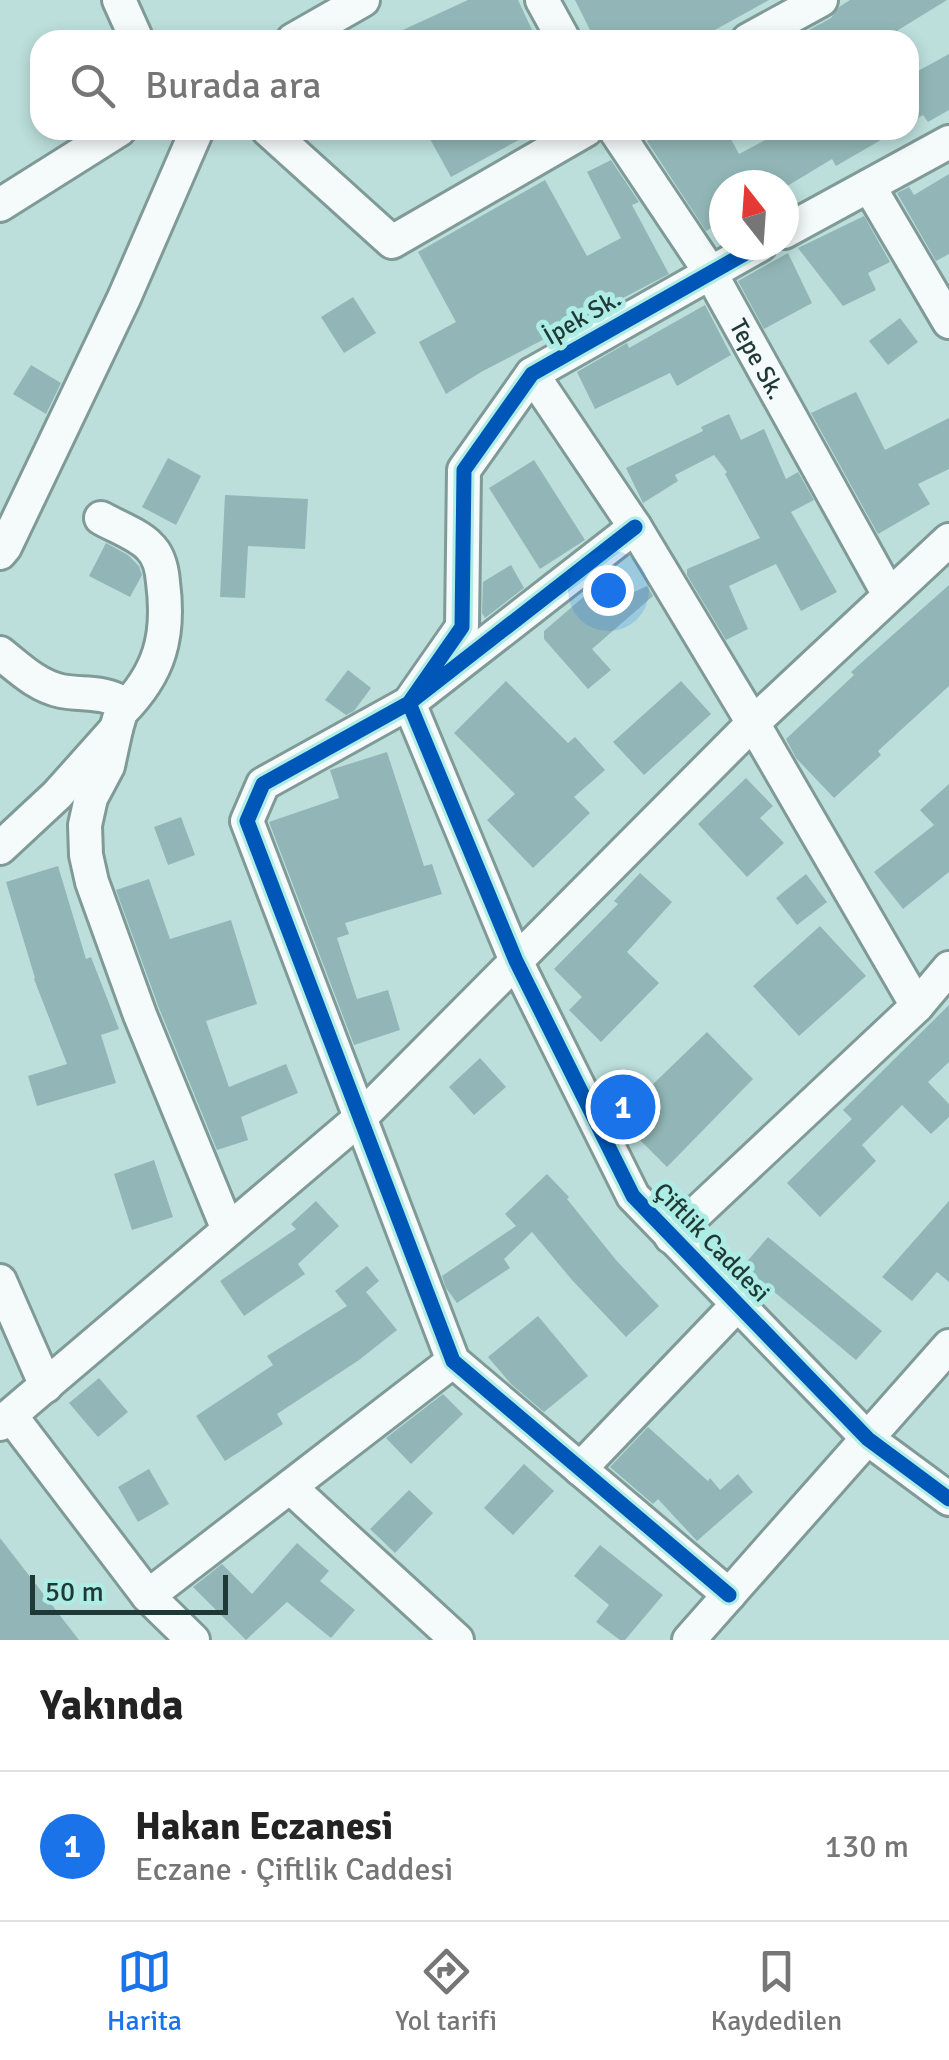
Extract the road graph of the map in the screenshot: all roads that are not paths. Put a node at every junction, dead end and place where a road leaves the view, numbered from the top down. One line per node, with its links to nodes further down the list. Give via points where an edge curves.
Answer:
1 (119, 0): 5 (street)
2 (363, 0): 6 (street)
3 (542, 0): 7 (street)
4 (821, 0): 8 (street)
5 (132, 30)
6 (310, 30)
7 (558, 30)
8 (766, 30)
9 (103, 140): 16 (street)
10 (193, 140): 25 (street)
11 (279, 140): 12 (street, via 392,242)
12 (569, 140)
13 (621, 140): 19 (street, Tepe Sk.)
14 (949, 142): 15 (street)
15 (869, 186): 17 (street); 20 (street)
16 (0, 205)
17 (799, 224)
18 (732, 260): 19 (street, İpek Sk.)
19 (710, 272): 21 (street, İpek Sk.); 26 (street, Tepe Sk.)
20 (949, 322)
21 (532, 374): 23 (street); 28 (street, İpek Sk., via 464,470 462,627)
22 (102, 518): 29 (street, via 150,546 162,566 165,600 166,633 157,663)
23 (635, 527): 28 (street); 30 (street)
24 (949, 540): 26 (street)
25 (0, 553)
26 (890, 596): 30 (street)
27 (0, 653): 29 (street, via 37,682 117,700)
28 (409, 704): 32 (street, Çiftlik Caddesi); 35 (street, via 263,784 247,822)
29 (119, 720): 31 (street, via 57,795); 36 (street, via 108,766 91,798 86,855 140,1014)
30 (753, 722): 32 (street); 34 (street)
31 (0, 848)
32 (516, 961): 35 (street); 37 (street, Çiftlik Caddesi, via 634,1196)
33 (949, 968): 34 (street)
34 (916, 1006): 37 (street)
35 (359, 1119): 36 (street); 41 (street)
36 (228, 1230): 42 (street)
37 (670, 1237): 39 (street, Çiftlik Caddesi)
38 (0, 1281): 42 (street)
39 (736, 1305): 44 (street, Çiftlik Caddesi); 45 (street)
40 (949, 1346): 44 (street)
41 (453, 1361): 45 (street); 46 (street)
42 (46, 1386): 43 (street)
43 (5, 1420): 49 (street)
44 (868, 1440): 47 (street, Çiftlik Caddesi); 48 (street)
45 (580, 1468): 48 (street)
46 (290, 1487): 49 (street); 51 (street)
47 (949, 1499)
48 (729, 1595): 52 (street)
49 (148, 1596): 50 (street)
50 (193, 1640)
51 (457, 1640)
52 (689, 1640)

